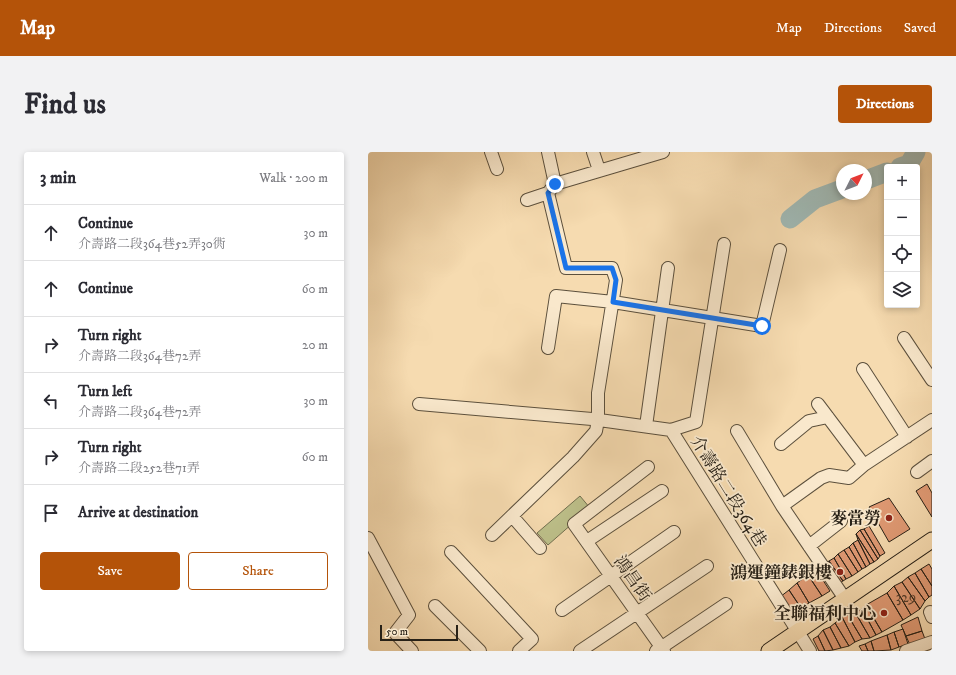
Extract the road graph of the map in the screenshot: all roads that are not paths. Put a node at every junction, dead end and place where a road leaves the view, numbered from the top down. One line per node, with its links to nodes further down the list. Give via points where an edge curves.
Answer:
1 (491, 152): 6 (street)
2 (548, 152): 8 (street)
3 (593, 152): 7 (street)
4 (663, 152): 5 (street)
5 (646, 154): 7 (street)
6 (497, 169)
7 (599, 170): 8 (street)
8 (552, 189): 9 (street); 13 (street, via 566,268 612,268 616,280)
9 (527, 200)
10 (724, 244): 15 (street)
11 (780, 250): 15 (street, via 762,326)
12 (668, 268): 14 (street)
13 (613, 302): 14 (street); 17 (street, via 556,296); 23 (street, via 598,393)
14 (662, 310): 15 (street); 25 (street)
15 (712, 317): 26 (street, via 696,422)
16 (904, 338): 19 (street)
17 (548, 348)
18 (863, 369): 28 (street)
19 (932, 380)
20 (419, 404): 23 (street)
21 (818, 404): 22 (street)
22 (828, 417): 29 (street, via 809,422); 31 (street)
23 (598, 420): 25 (street); 36 (street, via 596,431 573,457)
24 (932, 420): 28 (street)
25 (646, 426): 26 (street)
26 (670, 430): 53 (street, 介壽路二段364巷)
27 (737, 431): 35 (street)
28 (907, 437): 31 (street)
29 (781, 444)
30 (932, 461): 33 (street)
31 (864, 465): 35 (street, via 849,478 829,475 821,478)
32 (648, 467): 42 (street, 鴻昌街, via 574,524)
33 (917, 472)
34 (662, 491): 42 (street)
35 (782, 506): 43 (street)
36 (512, 516): 39 (street); 44 (street)
37 (841, 521): 43 (street)
38 (674, 532): 47 (street)
39 (492, 535)
40 (368, 538): 56 (street, via 409,615 395,633)
41 (932, 540): 48 (main road)
42 (587, 541): 47 (street, 鴻昌街)
43 (810, 546): 48 (street)
44 (540, 548)
45 (451, 552): 58 (street, via 532,638)
46 (707, 566): 52 (street)
47 (611, 576): 51 (street); 52 (street, 鴻昌街)
48 (845, 599): 53 (main road)
49 (726, 604): 55 (street)
50 (435, 606): 57 (street)
51 (562, 610)
52 (637, 613): 55 (street, 鴻昌街); 59 (street)
53 (798, 631): 60 (main road); 61 (street, 介壽路二段364巷)
54 (932, 642): 62 (street)
55 (660, 650)
56 (412, 651)
57 (480, 651)
58 (519, 651)
59 (580, 651)
60 (769, 651)
61 (810, 651)
62 (906, 651)

